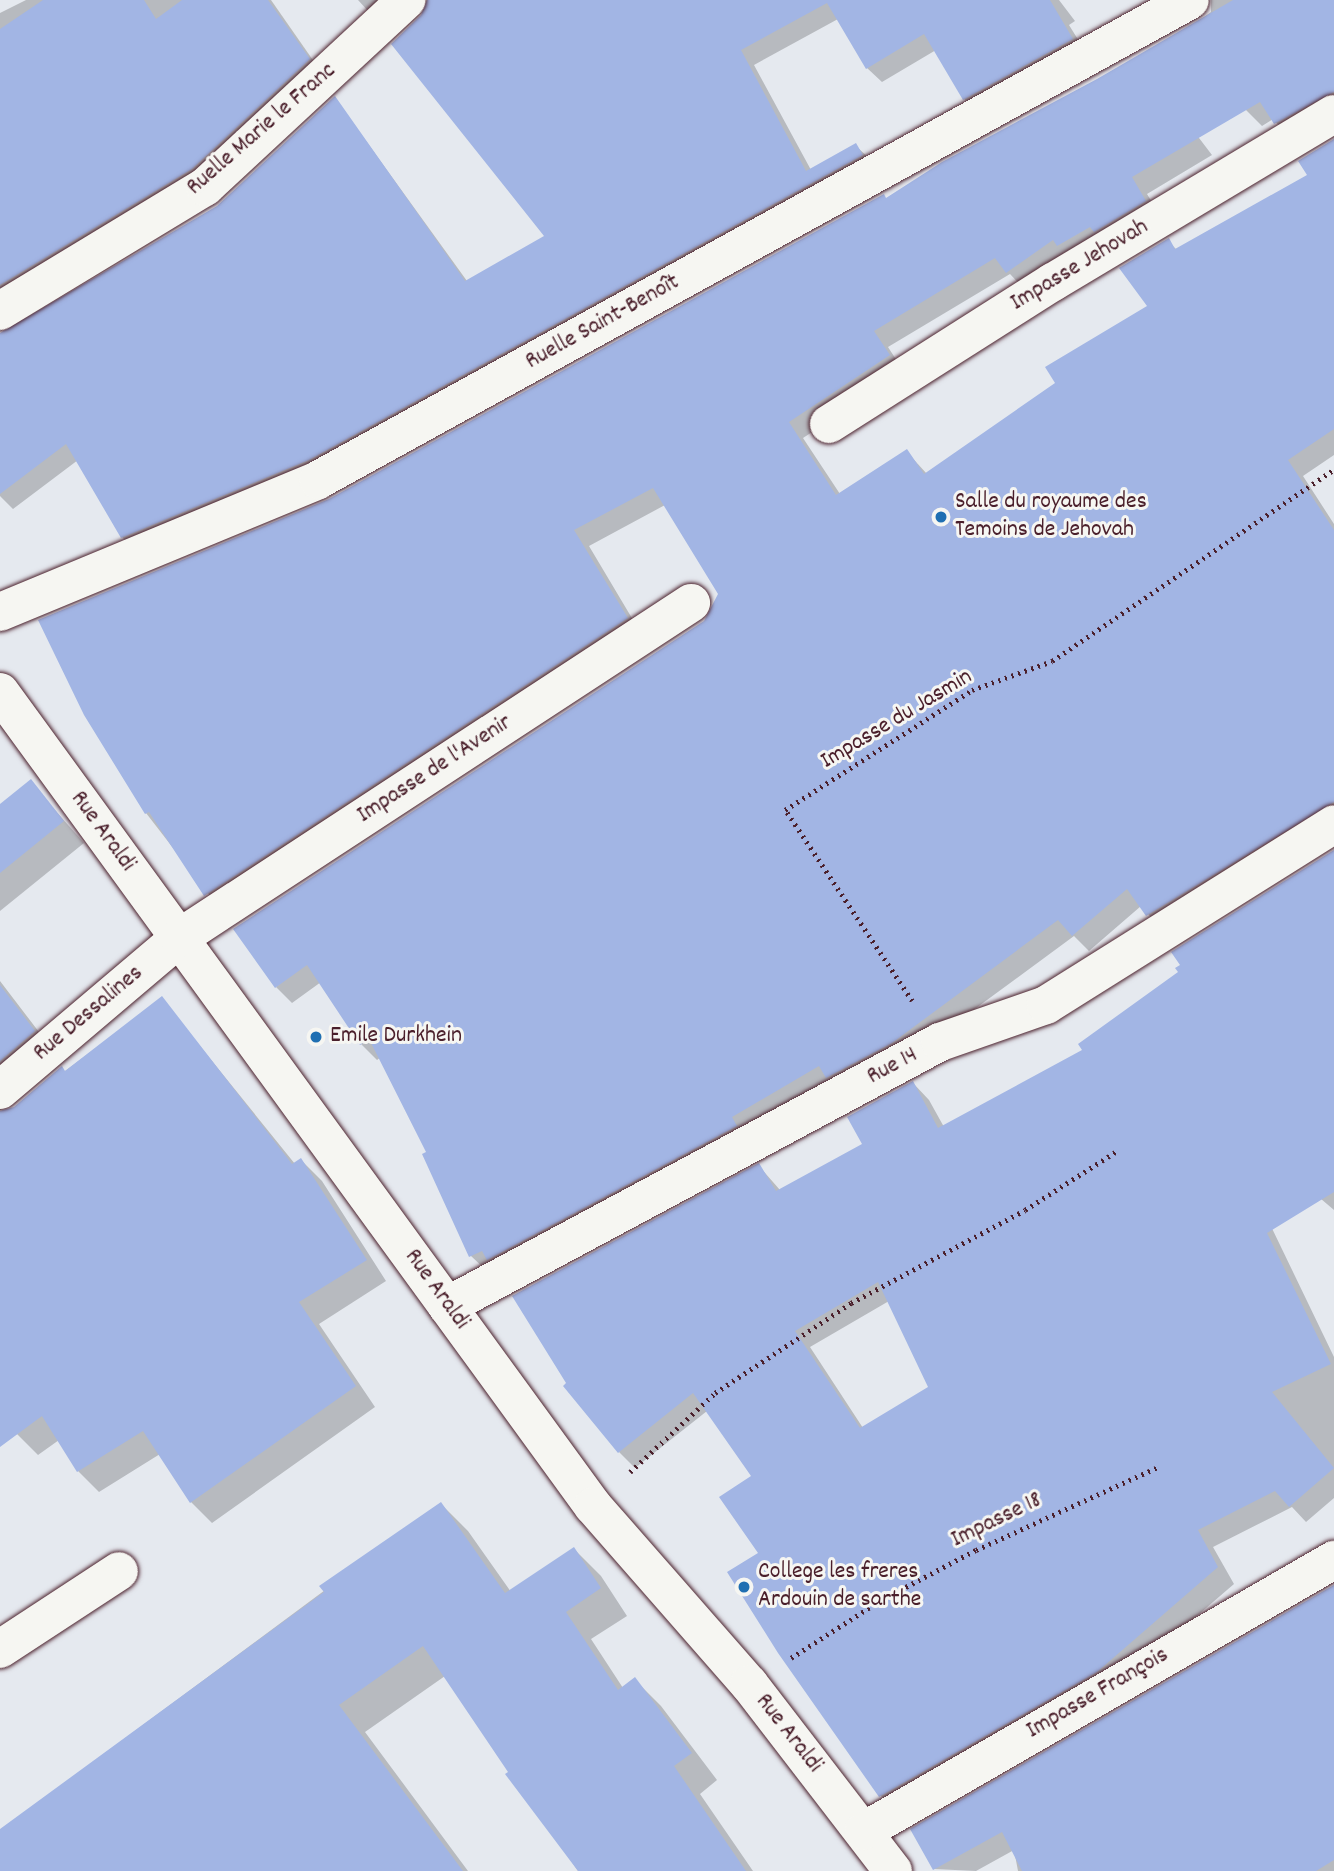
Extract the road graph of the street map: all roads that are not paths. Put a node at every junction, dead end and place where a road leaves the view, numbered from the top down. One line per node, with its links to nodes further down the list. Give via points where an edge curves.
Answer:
1 (406, 0): 4 (street, Ruelle Marie le Franc, via 205,187)
2 (1189, 0): 7 (street, Ruelle Saint-Benoît, via 318,480)
3 (1334, 114): 5 (street, Impasse Jehovah, via 1053,282)
4 (0, 311)
5 (830, 424)
6 (691, 603): 10 (street, Impasse de l'Avenir)
7 (0, 612)
8 (0, 692): 10 (street, Rue Araldi)
9 (1334, 824): 12 (street, Rue 14, via 1046,1005 940,1042)
10 (178, 938): 11 (street, Rue Dessalines); 12 (street, Rue Araldi)
11 (0, 1090)
12 (447, 1306): 16 (street, Rue Araldi, via 593,1506 749,1684)
13 (1334, 1560): 16 (street, Impasse François)
14 (120, 1571): 15 (street)
15 (0, 1649)
16 (864, 1831): 17 (street, Rue Araldi)
17 (893, 1871)

